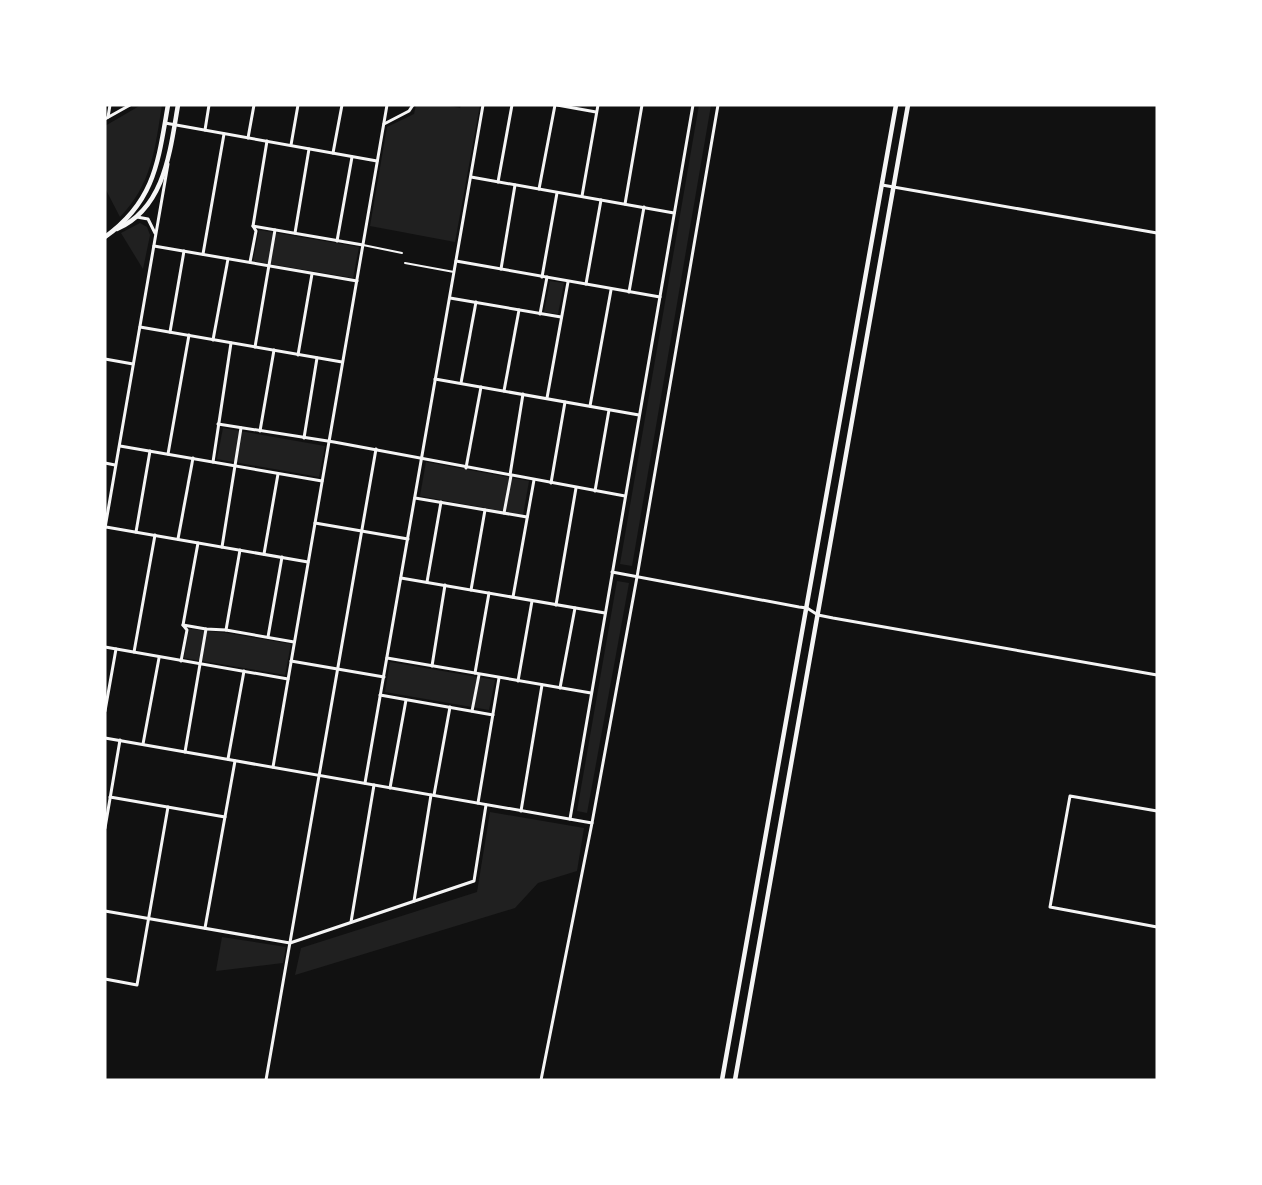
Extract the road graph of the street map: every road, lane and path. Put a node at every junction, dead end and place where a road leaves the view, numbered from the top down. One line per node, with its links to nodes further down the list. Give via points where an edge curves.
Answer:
1 (110, 105): 21 (street)
2 (130, 105): 21 (street)
3 (168, 105): 22 (main road)
4 (178, 105): 24 (main road)
5 (210, 105): 25 (street)
6 (254, 105): 27 (street)
7 (298, 105): 29 (street)
8 (342, 105): 31 (street)
9 (387, 105): 23 (street)
10 (413, 105): 23 (street, via 410,111)
11 (483, 105): 35 (street)
12 (512, 105): 36 (street)
13 (556, 105): 20 (street); 40 (street)
14 (598, 105): 20 (street)
15 (642, 105): 44 (street)
16 (693, 105): 46 (street)
17 (718, 105): 148 (street)
18 (896, 105): 38 (main road)
19 (908, 105): 39 (main road)
20 (597, 112): 42 (street)
21 (106, 118)
22 (165, 123): 24 (street); 49 (main road, via 151,184 139,204)
23 (384, 124): 33 (street)
24 (175, 125): 25 (street); 34 (main road)
25 (205, 130): 26 (street)
26 (224, 134): 27 (street); 60 (street)
27 (248, 138): 28 (street)
28 (267, 141): 29 (street); 48 (street)
29 (291, 145): 30 (street)
30 (309, 149): 31 (street); 51 (street)
31 (333, 153): 32 (street)
32 (352, 156): 33 (street); 55 (street)
33 (377, 160): 56 (street)
34 (168, 163): 47 (main road, via 153,197); 53 (street)
35 (471, 177): 36 (street); 62 (street)
36 (498, 182): 37 (street)
37 (515, 185): 40 (street); 66 (street)
38 (882, 185): 39 (street); 98 (main road)
39 (894, 187): 52 (street); 99 (main road)
40 (539, 189): 41 (street)
41 (558, 192): 42 (street); 69 (street)
42 (582, 196): 43 (street)
43 (601, 200): 44 (street); 72 (street)
44 (625, 204): 45 (street)
45 (644, 207): 46 (street); 74 (street)
46 (674, 213): 75 (street)
47 (137, 218): 49 (main road); 53 (street, via 148,219)
48 (253, 226): 50 (street); 63 (street, via 256,231)
49 (114, 230): 54 (main road)
50 (275, 230): 51 (street); 65 (street)
51 (295, 233): 55 (street)
52 (1157, 233)
53 (156, 234): 57 (street)
54 (105, 237)
55 (337, 241): 56 (street)
56 (363, 245): 59 (street); 70 (street)
57 (154, 246): 58 (street); 81 (street)
58 (184, 251): 60 (street); 82 (street)
59 (402, 253)
60 (203, 254): 61 (street)
61 (228, 259): 63 (street); 84 (street)
62 (456, 261): 66 (street); 67 (street)
63 (250, 262): 65 (street)
64 (405, 263): 67 (street)
65 (269, 266): 68 (street); 86 (street)
66 (501, 269): 69 (street)
67 (454, 272): 76 (street)
68 (312, 273): 70 (street); 88 (street)
69 (545, 277): 71 (street); 79 (street)
70 (357, 281): 91 (street)
71 (568, 281): 72 (street); 80 (street)
72 (586, 284): 73 (street)
73 (611, 289): 74 (street); 102 (street)
74 (628, 292): 75 (street)
75 (660, 297): 104 (street)
76 (450, 298): 77 (street); 93 (street)
77 (476, 302): 78 (street); 94 (street)
78 (519, 310): 79 (street); 96 (street)
79 (540, 314): 80 (street)
80 (561, 317): 100 (street)
81 (140, 327): 82 (street); 92 (street)
82 (170, 332): 83 (street)
83 (189, 335): 84 (street); 113 (street)
84 (213, 340): 85 (street)
85 (231, 343): 86 (street); 105 (street)
86 (255, 347): 87 (street)
87 (274, 350): 88 (street); 107 (street)
88 (298, 355): 89 (street)
89 (317, 358): 91 (street); 108 (street)
90 (105, 359): 92 (street)
91 (342, 362): 109 (street)
92 (133, 364): 110 (street)
93 (435, 379): 94 (street); 115 (street)
94 (461, 383): 95 (street)
95 (480, 387): 96 (street); 120 (street)
96 (504, 391): 97 (street)
97 (523, 394): 100 (street); 122 (street)
98 (845, 394): 99 (main road); 158 (main road)
99 (856, 397): 160 (main road)
100 (547, 398): 101 (street)
101 (565, 402): 102 (street); 125 (street)
102 (590, 406): 103 (street)
103 (609, 409): 104 (street); 127 (street)
104 (639, 415): 128 (street)
105 (218, 424): 106 (street); 116 (street)
106 (241, 428): 107 (street); 119 (street)
107 (260, 431): 108 (street)
108 (304, 438): 109 (street)
109 (329, 442): 111 (street); 124 (street)
110 (119, 446): 112 (street); 118 (street)
111 (376, 449): 115 (street); 136 (street)
112 (150, 451): 113 (street); 137 (street)
113 (168, 454): 114 (street)
114 (193, 458): 116 (street); 139 (street)
115 (422, 460): 120 (street); 129 (street)
116 (213, 462): 119 (street)
117 (105, 463): 118 (street)
118 (116, 465): 135 (street)
119 (235, 466): 121 (street); 142 (street)
120 (466, 468): 122 (street)
121 (278, 474): 124 (street); 144 (street)
122 (510, 476): 123 (street); 132 (street)
123 (534, 480): 125 (street); 133 (street)
124 (322, 481): 134 (street)
125 (551, 483): 126 (street)
126 (576, 487): 127 (street); 156 (street)
127 (595, 491): 128 (street)
128 (625, 496): 147 (street)
129 (415, 498): 130 (street); 140 (street)
130 (441, 502): 131 (street); 150 (street)
131 (485, 510): 132 (street); 152 (street)
132 (504, 513): 133 (street)
133 (527, 518): 154 (street)
134 (315, 523): 136 (street); 146 (street)
135 (105, 527): 137 (street)
136 (362, 531): 140 (street); 175 (street)
137 (136, 532): 138 (street)
138 (155, 535): 139 (street); 168 (street)
139 (178, 539): 141 (street)
140 (408, 539): 149 (street)
141 (198, 542): 142 (street); 161 (street)
142 (222, 547): 143 (street)
143 (240, 550): 144 (street); 163 (street)
144 (264, 554): 145 (street)
145 (282, 557): 146 (street); 164 (street)
146 (308, 562): 165 (street)
147 (612, 572): 148 (street); 159 (street)
148 (637, 577): 158 (street); 212 (street)
149 (401, 578): 150 (street); 170 (street)
150 (427, 582): 151 (street)
151 (445, 585): 152 (street); 174 (street)
152 (471, 590): 153 (street)
153 (489, 593): 154 (street); 177 (street)
154 (513, 597): 155 (street)
155 (532, 600): 156 (street); 182 (street)
156 (556, 605): 157 (street)
157 (574, 608): 159 (street); 184 (street)
158 (807, 608): 160 (street); 214 (main road)
159 (605, 613): 185 (street)
160 (818, 615): 178 (street); 215 (main road)
161 (183, 625): 162 (street); 171 (street, via 187,630)
162 (206, 629): 163 (street); 173 (street)
163 (226, 630): 164 (street)
164 (268, 637): 165 (street)
165 (294, 642): 172 (street)
166 (105, 647): 167 (street)
167 (116, 649): 168 (street); 189 (street)
168 (134, 652): 169 (street)
169 (159, 657): 171 (street); 194 (street)
170 (387, 658): 174 (street); 179 (street)
171 (181, 661): 173 (street)
172 (291, 661): 175 (street); 181 (street)
173 (200, 664): 176 (street); 195 (street)
174 (432, 666): 177 (street)
175 (338, 669): 179 (street); 199 (street)
176 (244, 671): 181 (street); 196 (street)
177 (477, 674): 180 (street); 190 (street)
178 (1157, 675)
179 (384, 677): 186 (street)
180 (499, 677): 182 (street); 191 (street)
181 (288, 679): 198 (street)
182 (518, 681): 183 (street)
183 (542, 685): 184 (street); 208 (street)
184 (560, 688): 185 (street)
185 (591, 693): 211 (street)
186 (380, 695): 187 (street); 200 (street)
187 (406, 700): 188 (street); 202 (street)
188 (450, 707): 190 (street); 203 (street)
189 (105, 711)
190 (472, 711): 191 (street)
191 (493, 715): 205 (street)
192 (105, 738): 193 (street)
193 (120, 740): 194 (street); 204 (street)
194 (143, 744): 195 (street)
195 (185, 752): 196 (street)
196 (228, 759): 197 (street)
197 (235, 760): 198 (street); 210 (street)
198 (273, 767): 199 (street)
199 (319, 775): 200 (street); 224 (street)
200 (365, 783): 201 (street)
201 (374, 785): 202 (street); 221 (street)
202 (390, 788): 203 (street)
203 (432, 795): 205 (street); 218 (street)
204 (110, 797): 207 (street); 213 (street)
205 (478, 803): 206 (street)
206 (486, 805): 208 (street); 218 (street, via 474,881)
207 (168, 807): 210 (street); 220 (street)
208 (521, 811): 211 (street)
209 (1157, 811): 222 (street, via 1070,796 1050,907)
210 (225, 817): 223 (street)
211 (570, 819): 212 (street)
212 (592, 824): 227 (street)
213 (105, 828)
214 (759, 872): 215 (main road); 216 (main road)
215 (772, 874): 217 (main road)
216 (757, 888): 217 (main road); 228 (main road)
217 (769, 890): 229 (main road)
218 (414, 901): 221 (street)
219 (105, 910): 220 (street)
220 (148, 918): 223 (street); 225 (street, via 137,985)
221 (351, 922): 224 (street)
222 (1157, 927)
223 (206, 928): 224 (street)
224 (290, 943): 226 (street)
225 (105, 979)
226 (266, 1080)
227 (541, 1080)
228 (723, 1080)
229 (735, 1080)

